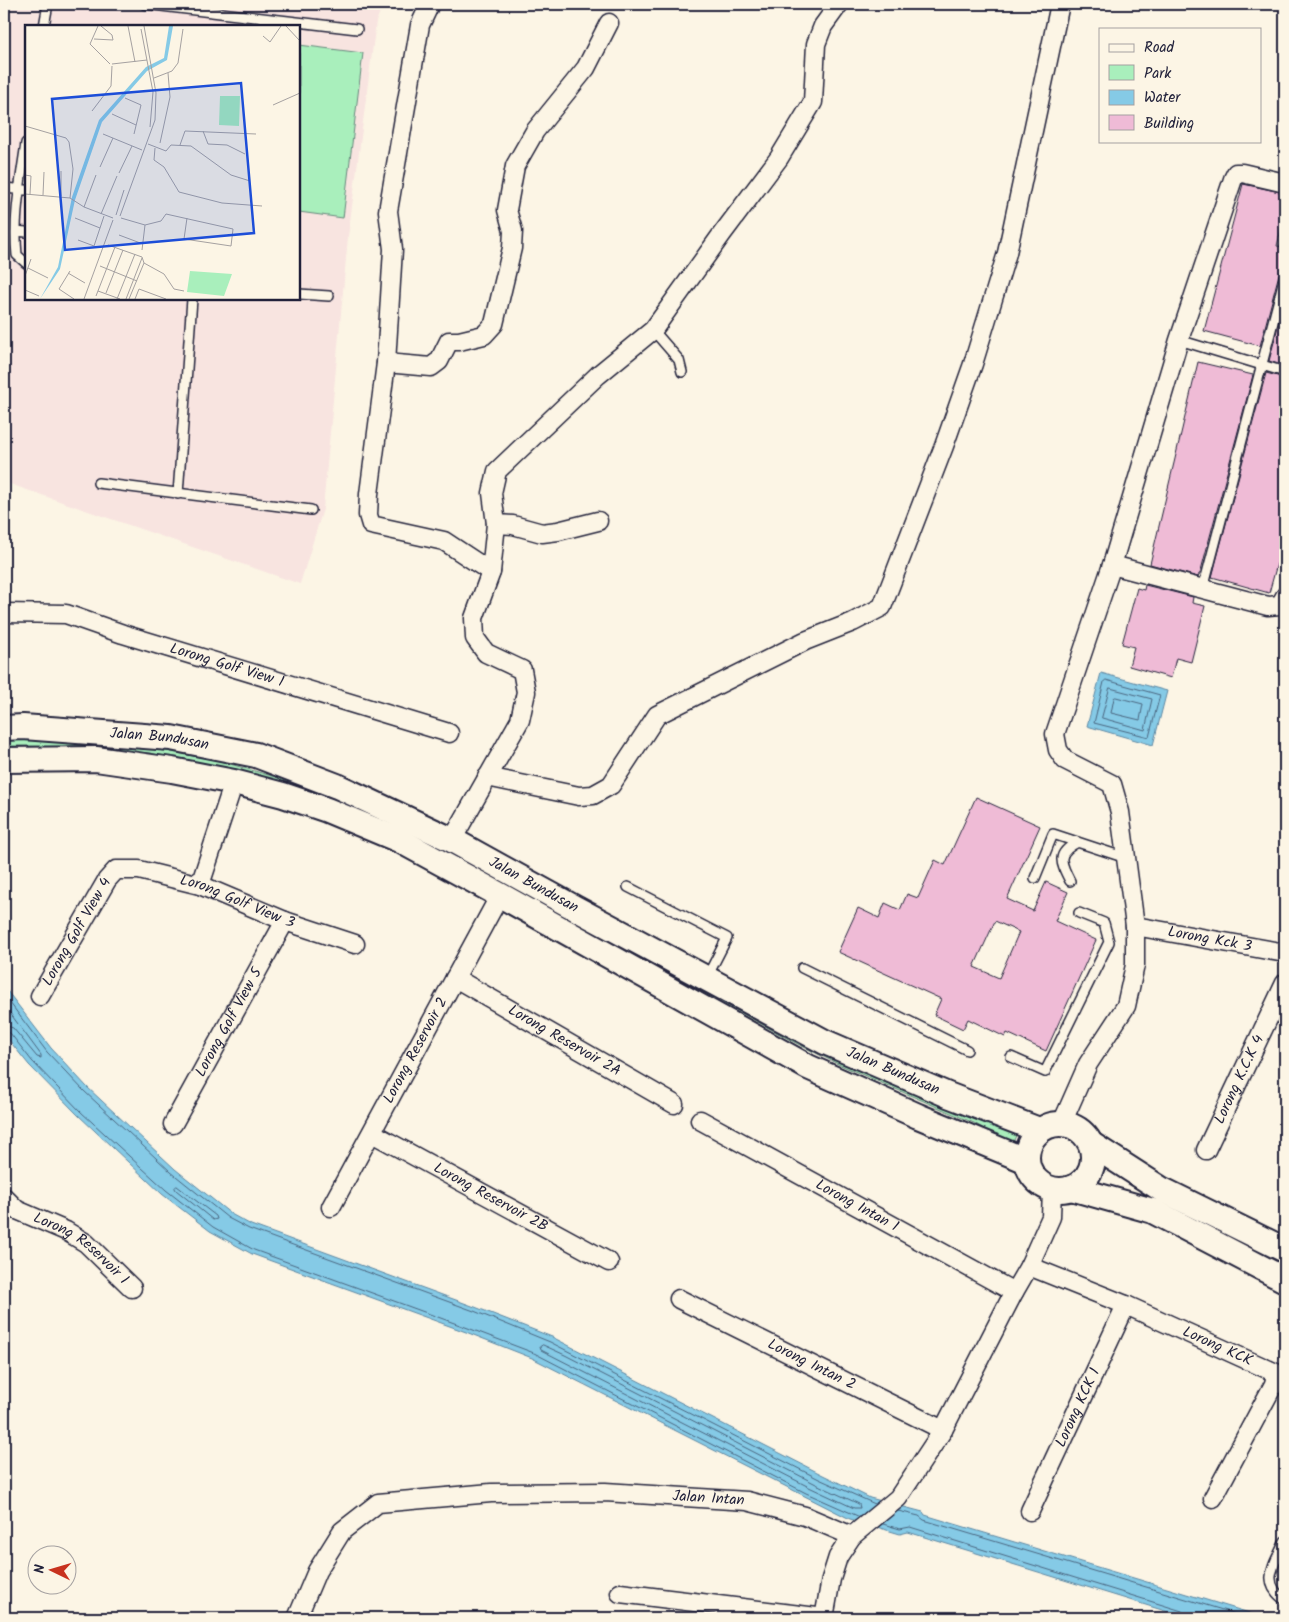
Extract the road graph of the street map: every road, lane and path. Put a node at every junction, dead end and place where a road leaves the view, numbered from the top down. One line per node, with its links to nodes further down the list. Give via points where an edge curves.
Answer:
1 (48, 4): 7 (lane)
2 (144, 4): 8 (lane)
3 (430, 4): 22 (street, via 420,25 388,211 393,249)
4 (838, 4): 20 (street, via 822,26 816,44 813,102 780,158)
5 (1060, 4): 39 (street, via 1007,253 944,446 882,607 805,641 657,716 611,785 593,794 579,796)
6 (609, 23): 22 (street, via 586,68 549,112 515,166 507,210 512,248 494,324 484,335 449,340 439,361 431,367)
7 (44, 25)
8 (357, 29)
9 (25, 159): 12 (lane)
10 (1285, 183): 21 (street, via 1236,173)
11 (4, 188): 12 (lane)
12 (23, 190): 13 (lane)
13 (16, 231): 14 (lane); 15 (lane, via 17,255)
14 (25, 232)
15 (25, 262)
16 (1285, 276): 23 (lane)
17 (300, 294): 18 (lane)
18 (329, 296)
19 (192, 300): 27 (lane)
20 (653, 330): 24 (lane, via 679,360); 30 (street, via 598,375 497,471 492,493)
21 (1179, 340): 23 (lane); 31 (street)
22 (386, 363): 32 (street, via 369,494 371,525 444,540)
23 (1262, 364): 25 (lane); 33 (lane)
24 (682, 372)
25 (1285, 372)
26 (98, 483): 27 (lane)
27 (178, 494): 28 (lane)
28 (311, 510)
29 (598, 521): 30 (street, via 542,533)
30 (496, 524): 32 (street)
31 (1112, 564): 33 (street); 43 (street, via 1055,734 1058,750 1065,760 1112,784 1120,812)
32 (491, 572): 39 (street, via 474,618 475,638 486,653 522,670 526,692 520,720)
33 (1203, 589): 34 (street, via 1268,606 1280,605)
34 (1285, 596)
35 (4, 613): 37 (street, Lorong Golf View 1, via 66,614)
36 (4, 728): 41 (main road, Jalan Bundusan, via 171,738 256,755 337,786)
37 (449, 734)
38 (4, 760): 40 (main road, Jalan Bundusan, via 96,759)
39 (487, 778): 41 (street)
40 (234, 782): 47 (street); 49 (main road, Jalan Bundusan, via 336,813 399,840)
41 (452, 840): 57 (main road, Jalan Bundusan)
42 (1078, 842): 43 (lane); 45 (lane, via 1053,834); 46 (lane, via 1062,855)
43 (1126, 858): 52 (street)
44 (116, 870): 47 (street, Lorong Golf View 3, via 139,870); 59 (street, Lorong Golf View 4, via 106,880)
45 (1035, 878)
46 (1070, 881)
47 (200, 885): 51 (street, Lorong Golf View 3)
48 (628, 888): 57 (lane, via 727,938)
49 (500, 895): 56 (street, Lorong Reservoir 2); 70 (main road, Jalan Bundusan, via 808,1067)
50 (1079, 913): 61 (lane, via 1104,924 1109,942 1045,1072)
51 (285, 921): 53 (street, Lorong Golf View 3); 65 (street, Lorong Golf View 5)
52 (1135, 926): 54 (street, Lorong Kck 3); 64 (street, via 1135,965 1126,1006 1088,1064)
53 (355, 944)
54 (1285, 954)
55 (802, 968): 60 (lane)
56 (454, 978): 62 (street, Lorong Reservoir 2A); 67 (street, Lorong Reservoir 2)
57 (706, 979): 66 (main road, Jalan Bundusan, via 825,1042)
58 (1285, 983): 69 (street, Lorong K.C.K 4)
59 (40, 996)
60 (967, 1050)
61 (1011, 1057)
62 (674, 1104)
63 (700, 1120): 79 (street, Lorong Intan 1)
64 (1062, 1123): 66 (main road); 68 (main road, via 1079,1130)
65 (174, 1124)
66 (1039, 1130): 70 (main road, via 1027,1149)
67 (372, 1133): 73 (street, Lorong Reservoir 2); 75 (street, Lorong Reservoir 2B)
68 (1091, 1144): 71 (main road, via 1092,1165 1088,1175 1080,1183); 74 (main road, via 1161,1190)
69 (1206, 1150)
70 (1027, 1160): 71 (main road, via 1035,1179 1042,1185)
71 (1061, 1189): 76 (street); 77 (main road, via 1153,1211)
72 (4, 1196): 78 (street, Lorong Reservoir 1, via 17,1210 86,1243)
73 (332, 1207)
74 (1284, 1244)
75 (609, 1262)
76 (1030, 1266): 79 (street); 81 (street, Lorong KCK)
77 (1285, 1280)
78 (132, 1288)
79 (1014, 1292): 82 (street)
80 (679, 1299): 82 (street, Lorong Intan 2)
81 (1126, 1305): 83 (street, Lorong KCK, via 1276,1373 1274,1384); 84 (street, Lorong KCK 1)
82 (943, 1430): 85 (street, via 898,1498)
83 (1213, 1498)
84 (1030, 1511)
85 (857, 1532): 89 (street, Jalan Intan, via 747,1501 605,1492 491,1493 378,1503 342,1531 317,1571); 90 (street, via 838,1557)
86 (1285, 1541): 88 (lane, via 1270,1579 1277,1595)
87 (620, 1593): 90 (street)
88 (1285, 1600)
89 (297, 1618)
90 (825, 1618)

